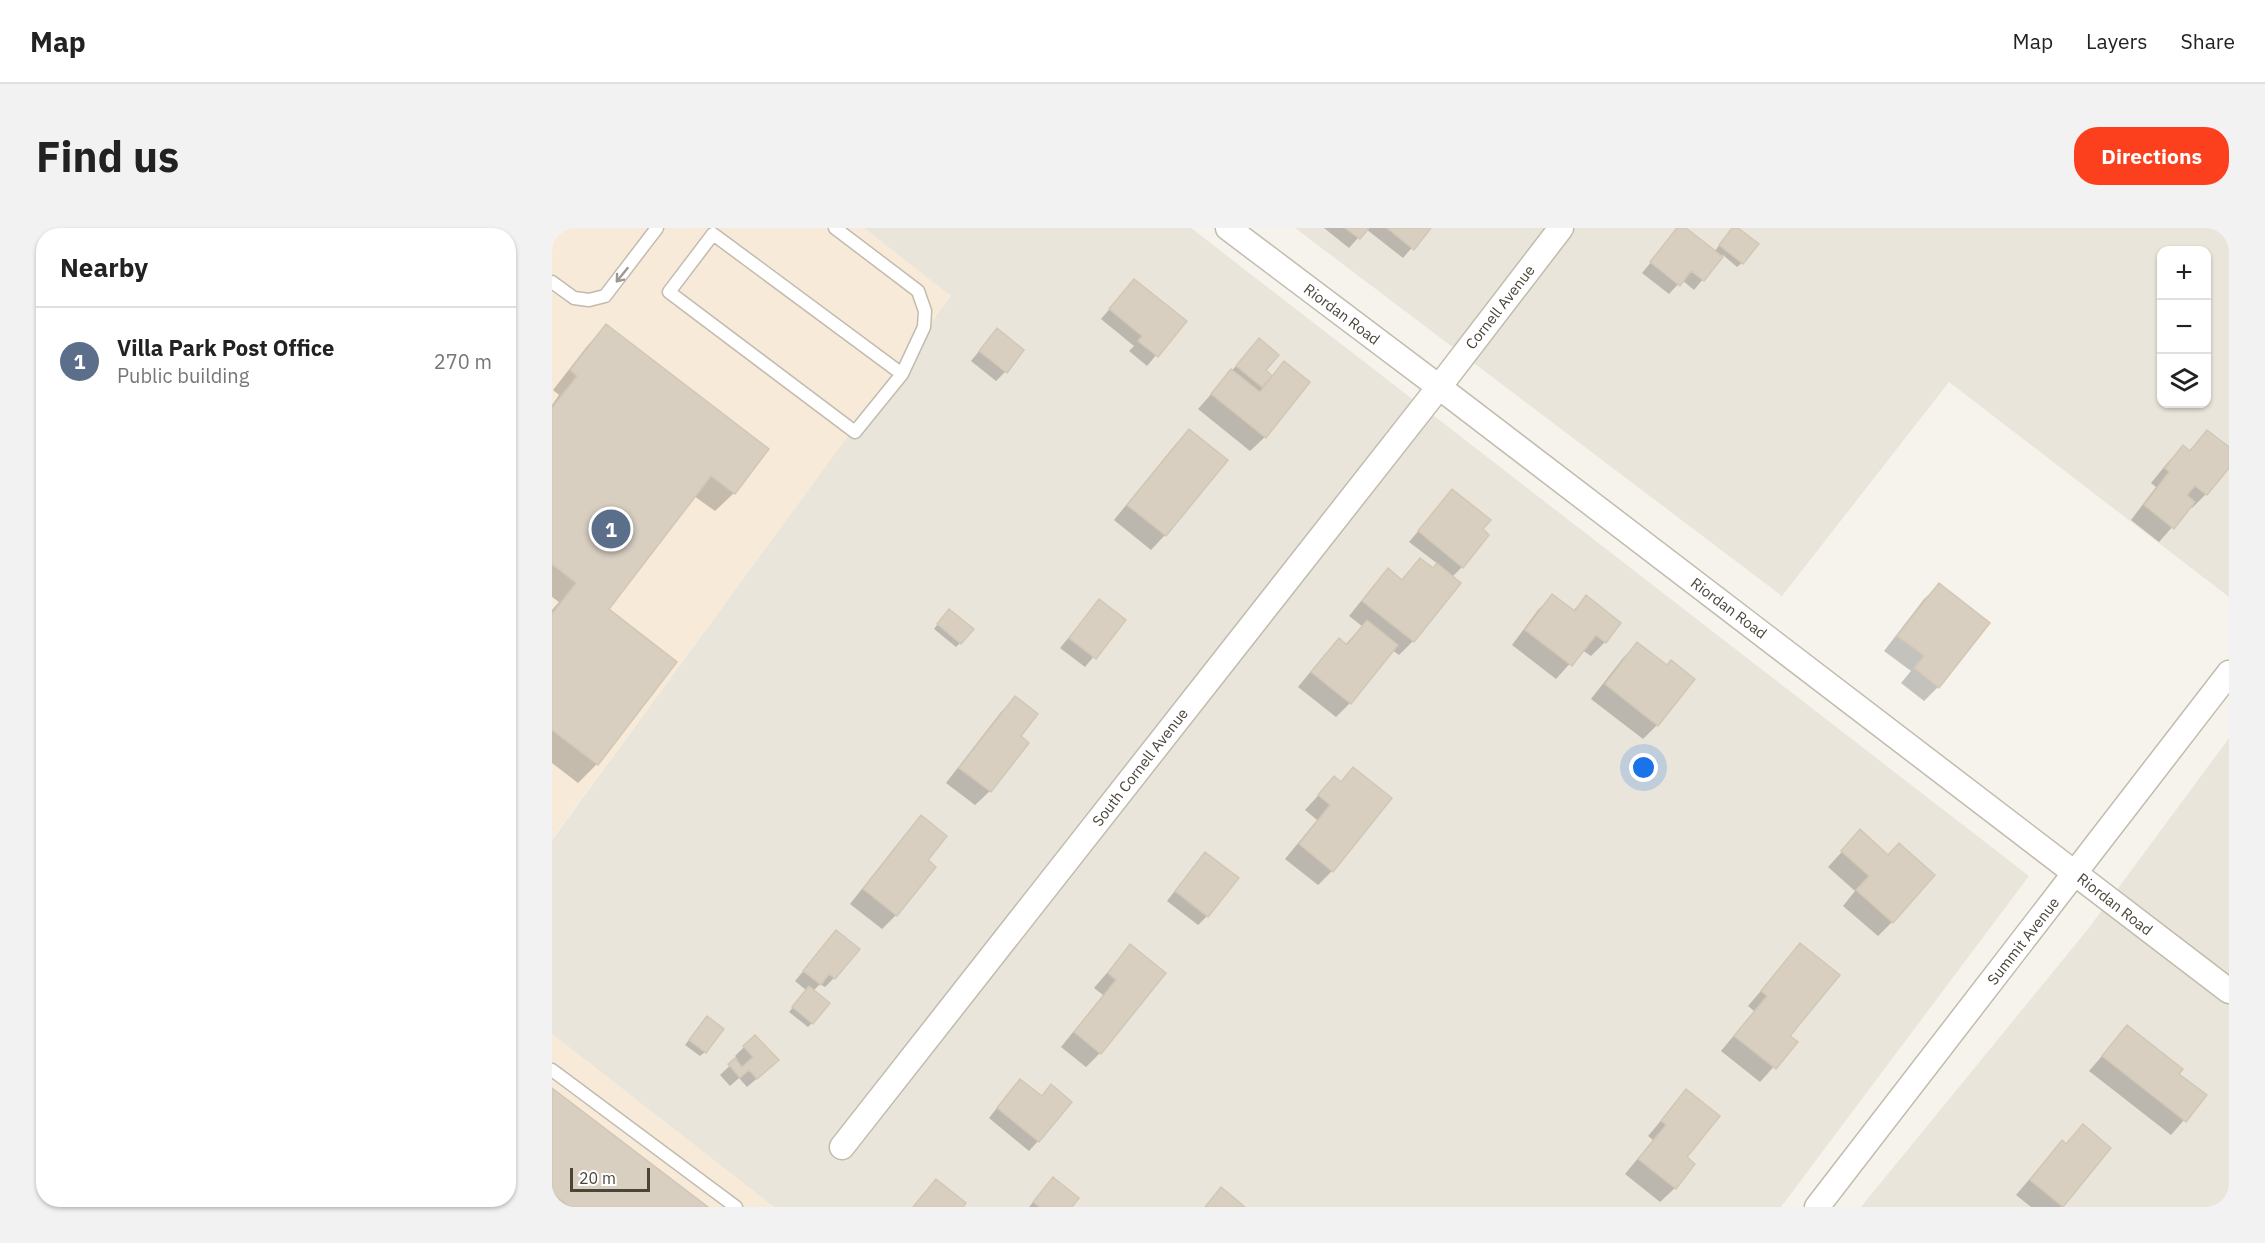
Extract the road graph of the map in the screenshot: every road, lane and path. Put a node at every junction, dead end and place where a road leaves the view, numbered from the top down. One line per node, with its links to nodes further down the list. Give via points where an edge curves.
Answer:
1 (657, 228): 5 (lane, one-way to 5, via 605,296 574,298)
2 (835, 228): 6 (lane, via 918,291 925,310 924,327)
3 (1228, 228): 7 (street, Riordan Road)
4 (1561, 228): 7 (street, Cornell Avenue)
5 (552, 282)
6 (902, 374): 6 (lane, via 855,432 669,292 713,234)
7 (1439, 387): 9 (street, Riordan Road); 12 (street, South Cornell Avenue)
8 (2229, 673): 9 (street, Summit Avenue)
9 (2076, 873): 10 (street, Riordan Road); 14 (street, Summit Avenue)
10 (2229, 991)
11 (552, 1070): 13 (lane)
12 (842, 1147)
13 (736, 1207)
14 (1816, 1207)

